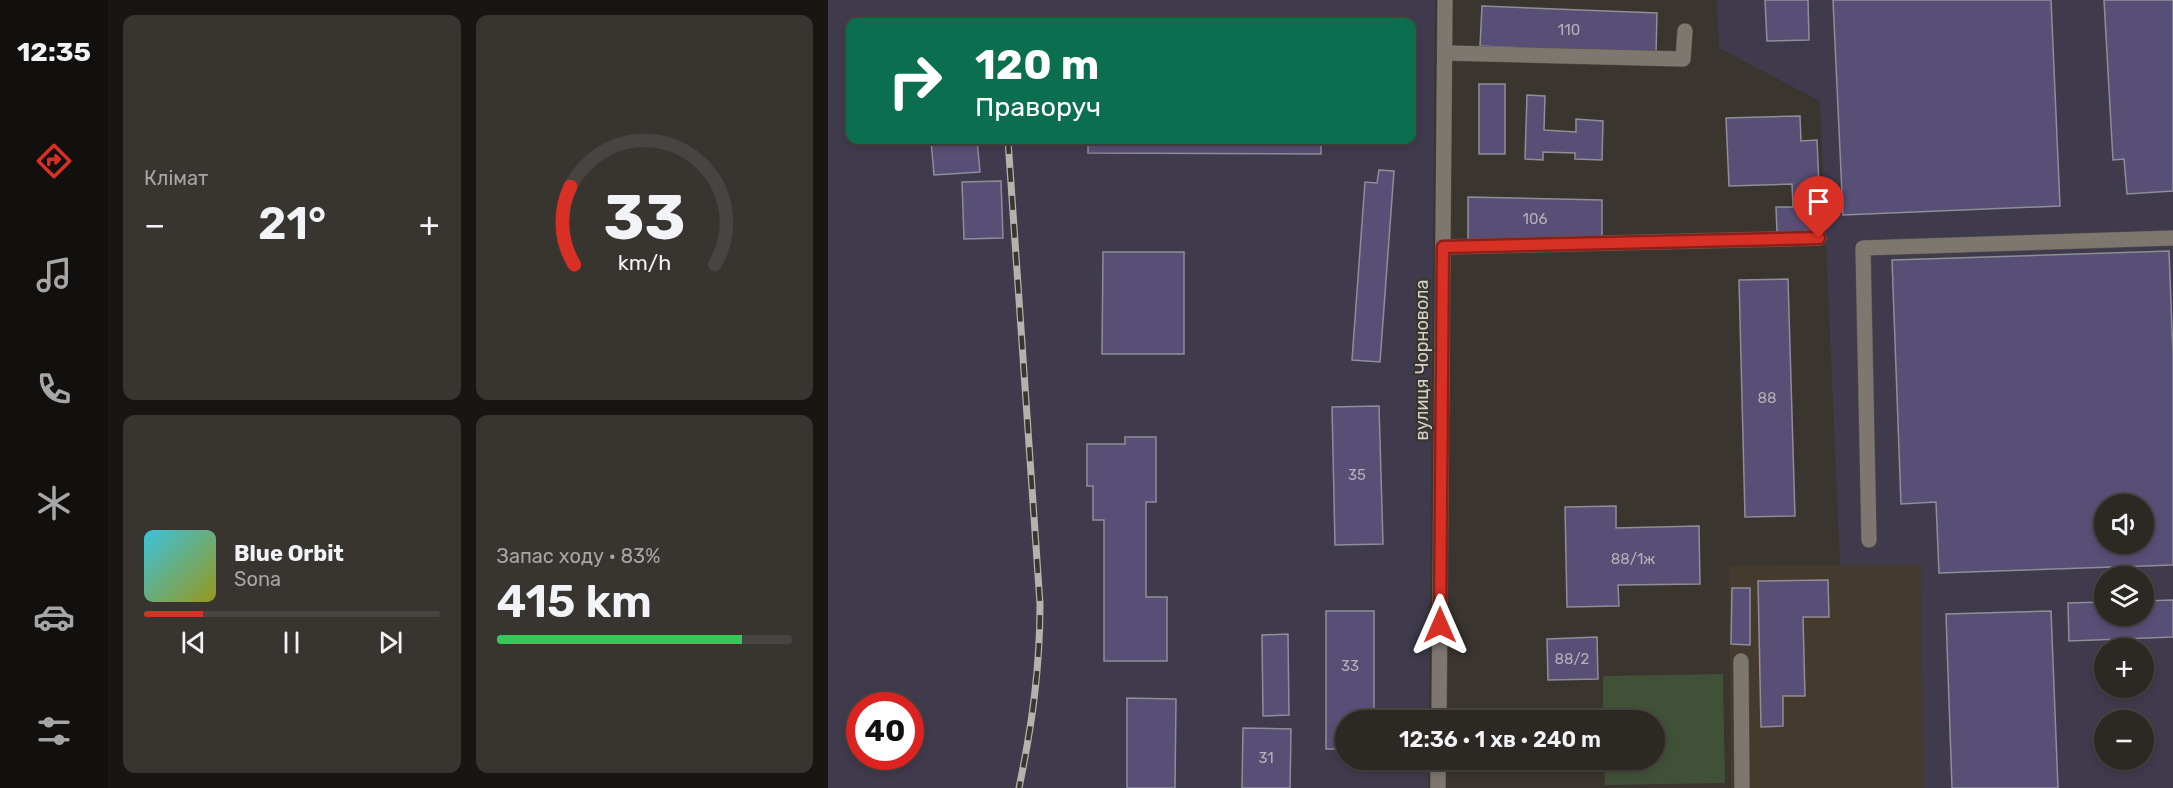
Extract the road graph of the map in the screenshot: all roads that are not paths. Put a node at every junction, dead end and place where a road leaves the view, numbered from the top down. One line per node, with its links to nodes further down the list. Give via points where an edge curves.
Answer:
1 (1445, 0): 3 (street, вулиця Чорновола)
2 (1685, 31): 3 (street, via 1683,59)
3 (1445, 53): 6 (street, вулиця Чорновола)
4 (1819, 238): 6 (street)
5 (2173, 238): 7 (street, via 1863,248)
6 (1443, 247): 9 (street, вулиця Чорновола)
7 (1869, 540)
8 (1741, 661): 12 (street)
9 (1439, 710)
10 (1438, 770): 11 (street)
11 (1438, 788)
12 (1742, 788)

